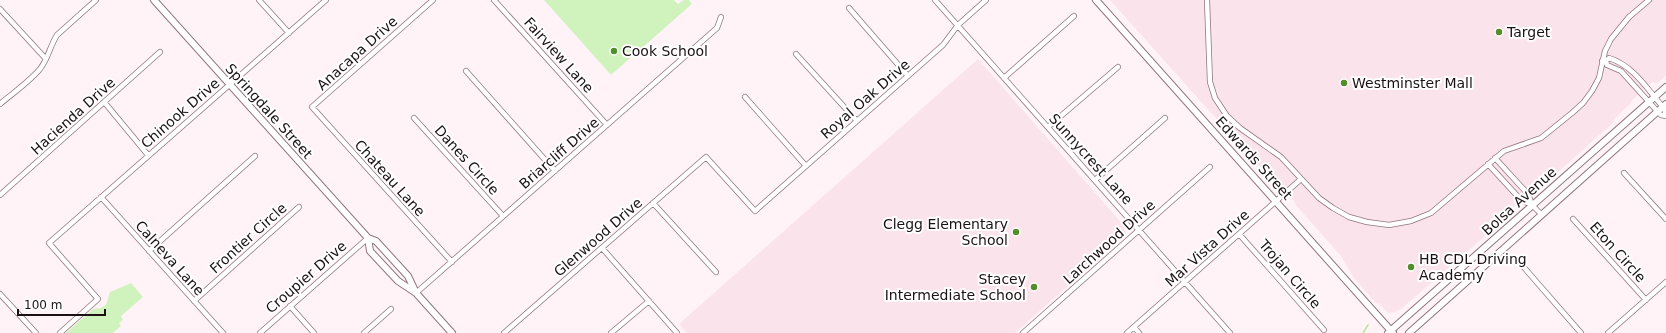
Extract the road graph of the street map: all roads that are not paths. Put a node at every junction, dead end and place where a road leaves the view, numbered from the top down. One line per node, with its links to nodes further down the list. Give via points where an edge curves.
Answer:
1 (96, 0): 20 (street, via 57,35 52,41)
2 (154, 0): 26 (main road, Springdale Street)
3 (259, 0): 17 (street)
4 (326, 0): 17 (street, Chinook Drive)
5 (434, 0): 33 (street, Anacapa Drive)
6 (494, 0): 39 (street, Fairview Lane)
7 (935, 0): 16 (street, Sunnycrest Lane)
8 (986, 0): 16 (street, Royal Oak Drive)
9 (1096, 0): 53 (main road, Edwards Street)
10 (1207, 0): 49 (street, via 1209,73 1215,98 1232,122 1281,157)
11 (1649, 0): 21 (street, via 1620,27 1605,50)
12 (849, 8): 24 (street)
13 (0, 9): 20 (street)
14 (1074, 16): 25 (street)
15 (721, 17): 39 (street, Briarcliff Drive, via 717,28)
16 (958, 25): 24 (street, Royal Oak Drive, via 943,45); 25 (street, Sunnycrest Lane)
17 (289, 33): 26 (street, Chinook Drive)
18 (160, 52): 31 (street, Hacienda Drive)
19 (796, 54): 38 (street)
20 (46, 59): 32 (street, via 39,69)
21 (1604, 61): 29 (street, via 1609,58 1625,65); 30 (street, via 1620,71); 43 (street, via 1592,91 1572,113 1541,138 1504,151)
22 (1118, 67): 40 (street)
23 (466, 71): 47 (street)
24 (908, 76): 38 (street, Royal Oak Drive)
25 (1004, 78): 40 (street, Sunnycrest Lane)
26 (229, 84): 41 (street, Chinook Drive); 64 (main road, Springdale Street)
27 (1666, 87): 29 (main road, Bolsa Avenue)
28 (745, 97): 45 (street)
29 (1654, 97): 30 (main road, Bolsa Avenue); 34 (street)
30 (1649, 102): 34 (street); 55 (main road, Bolsa Avenue)
31 (105, 103): 41 (street); 51 (street, Hacienda Drive)
32 (0, 104)
33 (312, 108): 67 (street, Chateau Lane)
34 (1662, 108): 35 (street, via 1661,115); 58 (main road, Bolsa Avenue)
35 (1666, 116)
36 (414, 118): 59 (street, Danes Circle)
37 (1165, 118): 50 (street)
38 (857, 121): 45 (street, Royal Oak Drive)
39 (607, 125): 47 (street, Briarcliff Drive)
40 (1048, 127): 50 (street, Sunnycrest Lane)
41 (148, 155): 52 (street, Chinook Drive)
42 (255, 156): 66 (street)
43 (1496, 158): 44 (street); 55 (street, via 1528,194)
44 (1488, 164): 49 (street, via 1431,213 1396,224 1367,222 1349,217 1319,198); 55 (street, via 1521,200)
45 (806, 166): 57 (street, Royal Oak Drive)
46 (1210, 167): 62 (street, Larchwood Drive)
47 (555, 171): 59 (street, Briarcliff Drive)
48 (1624, 173): 61 (street)
49 (1302, 179): 53 (street, Mar Vista Drive)
50 (1095, 180): 62 (street, Sunnycrest Lane)
51 (0, 195)
52 (101, 197): 66 (street, Calneva Lane); 83 (street, Chinook Drive, via 49,243 98,299)
53 (1276, 201): 63 (street, Mar Vista Drive); 81 (main road, Edwards Street)
54 (653, 203): 57 (street, Glenwood Drive, via 706,157); 65 (street, Glenwood Drive); 69 (street)
55 (1532, 205): 58 (street); 81 (main road, Bolsa Avenue)
56 (299, 207): 75 (street, Frontier Circle)
57 (755, 211)
58 (1542, 215): 96 (main road, Bolsa Avenue)
59 (504, 216): 67 (street, Briarcliff Drive)
60 (1573, 219): 74 (street, Eton Circle)
61 (1666, 219)
62 (1139, 230): 70 (street, Sunnycrest Lane); 92 (street, Larchwood Drive)
63 (1239, 234): 70 (street, Mar Vista Drive); 80 (street, Trojan Circle)
64 (368, 238): 72 (main road, Springdale Street, via 376,241 408,276); 72 (main road, Springdale Street, via 370,251 398,281); 77 (street, Croupier Drive)
65 (602, 248): 76 (street); 89 (street, Glenwood Drive)
66 (149, 251): 75 (street, Calneva Lane)
67 (452, 262): 72 (street, Briarcliff Drive)
68 (1520, 264): 97 (street)
69 (716, 272)
70 (1185, 282): 79 (street, Mar Vista Drive); 95 (street, Sunnycrest Lane)
71 (1666, 282): 74 (street)
72 (416, 293): 88 (main road, Springdale Street)
73 (0, 294): 82 (street)
74 (1646, 300): 98 (street)
75 (194, 301): 84 (street, Calneva Lane)
76 (649, 301): 90 (street); 91 (street)
77 (290, 306): 85 (street, Croupier Drive); 86 (street)
78 (391, 309): 87 (street)
79 (1134, 327): 93 (street, Mar Vista Drive); 94 (street)
80 (1324, 330)
81 (1391, 332)
82 (36, 333)
83 (60, 333)
84 (223, 333)
85 (260, 333)
86 (314, 333)
87 (364, 333)
88 (452, 333)
89 (504, 333)
90 (611, 333)
91 (677, 333)
92 (1023, 333)
93 (1127, 333)
94 (1138, 333)
95 (1230, 333)
96 (1409, 333)
97 (1581, 333)
98 (1608, 333)

